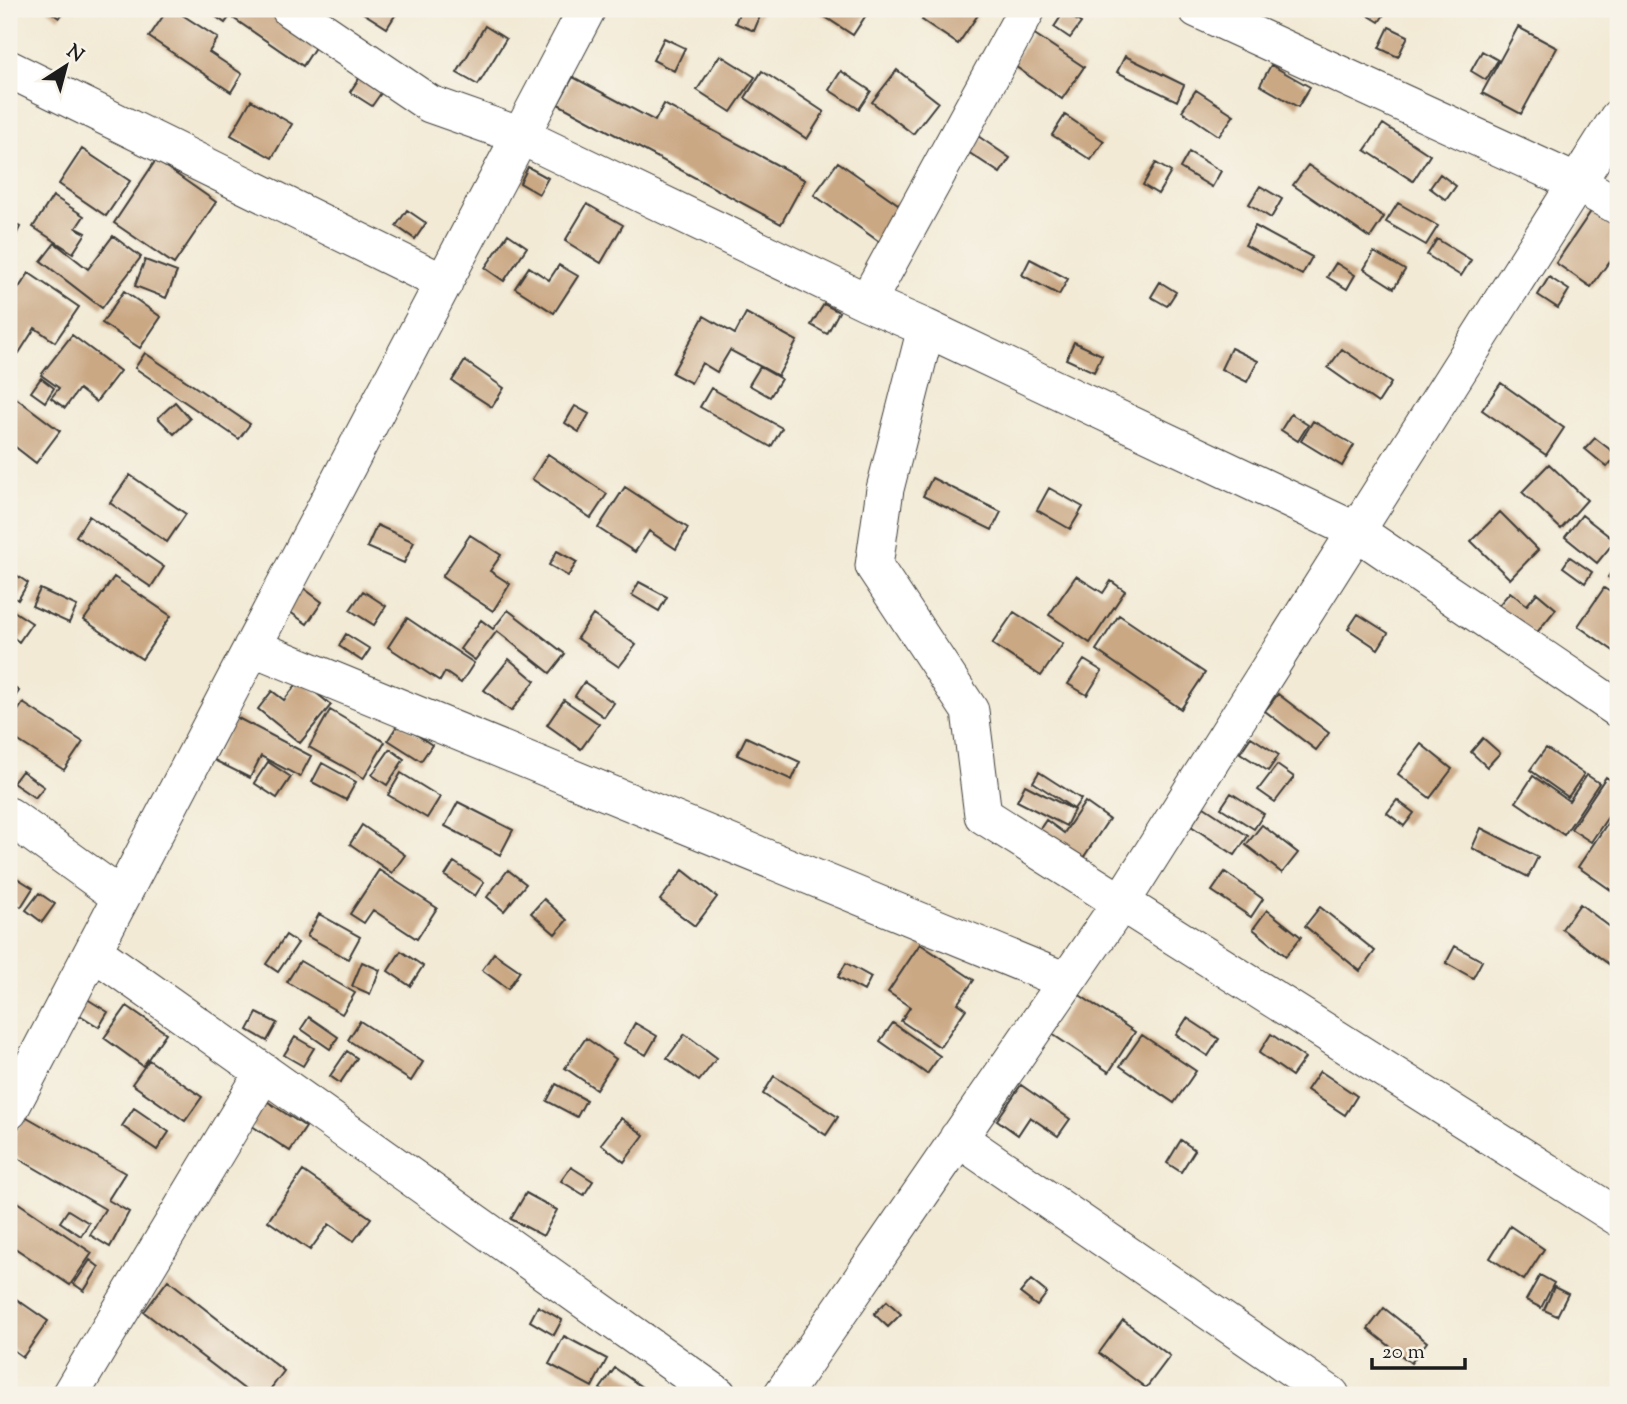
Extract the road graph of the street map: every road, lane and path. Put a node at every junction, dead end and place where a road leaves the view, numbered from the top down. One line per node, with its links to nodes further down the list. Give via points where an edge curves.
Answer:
1 (290, 9): 7 (street, via 430,104)
2 (587, 9): 7 (street)
3 (1027, 9): 11 (street)
4 (1197, 9): 8 (street)
5 (9, 69): 10 (street)
6 (1618, 118): 8 (street)
7 (521, 136): 10 (street); 11 (street)
8 (1577, 183): 9 (street); 13 (street)
9 (1618, 206)
10 (444, 283): 14 (street)
11 (867, 302): 12 (street)
12 (926, 328): 13 (street); 18 (street, via 885,489 874,566 970,711 983,815)
13 (1356, 531): 15 (street); 18 (street)
14 (253, 647): 17 (street); 20 (street)
15 (1618, 709)
16 (9, 816): 17 (street)
17 (121, 897): 19 (street)
18 (1122, 901): 20 (street); 24 (street)
19 (93, 951): 21 (street); 22 (street)
20 (1066, 981): 23 (street)
21 (264, 1073): 26 (street); 27 (street)
22 (9, 1111)
23 (958, 1138): 25 (street); 28 (street)
24 (1618, 1217)
25 (793, 1391)
26 (70, 1395)
27 (718, 1395)
28 (1331, 1395)

